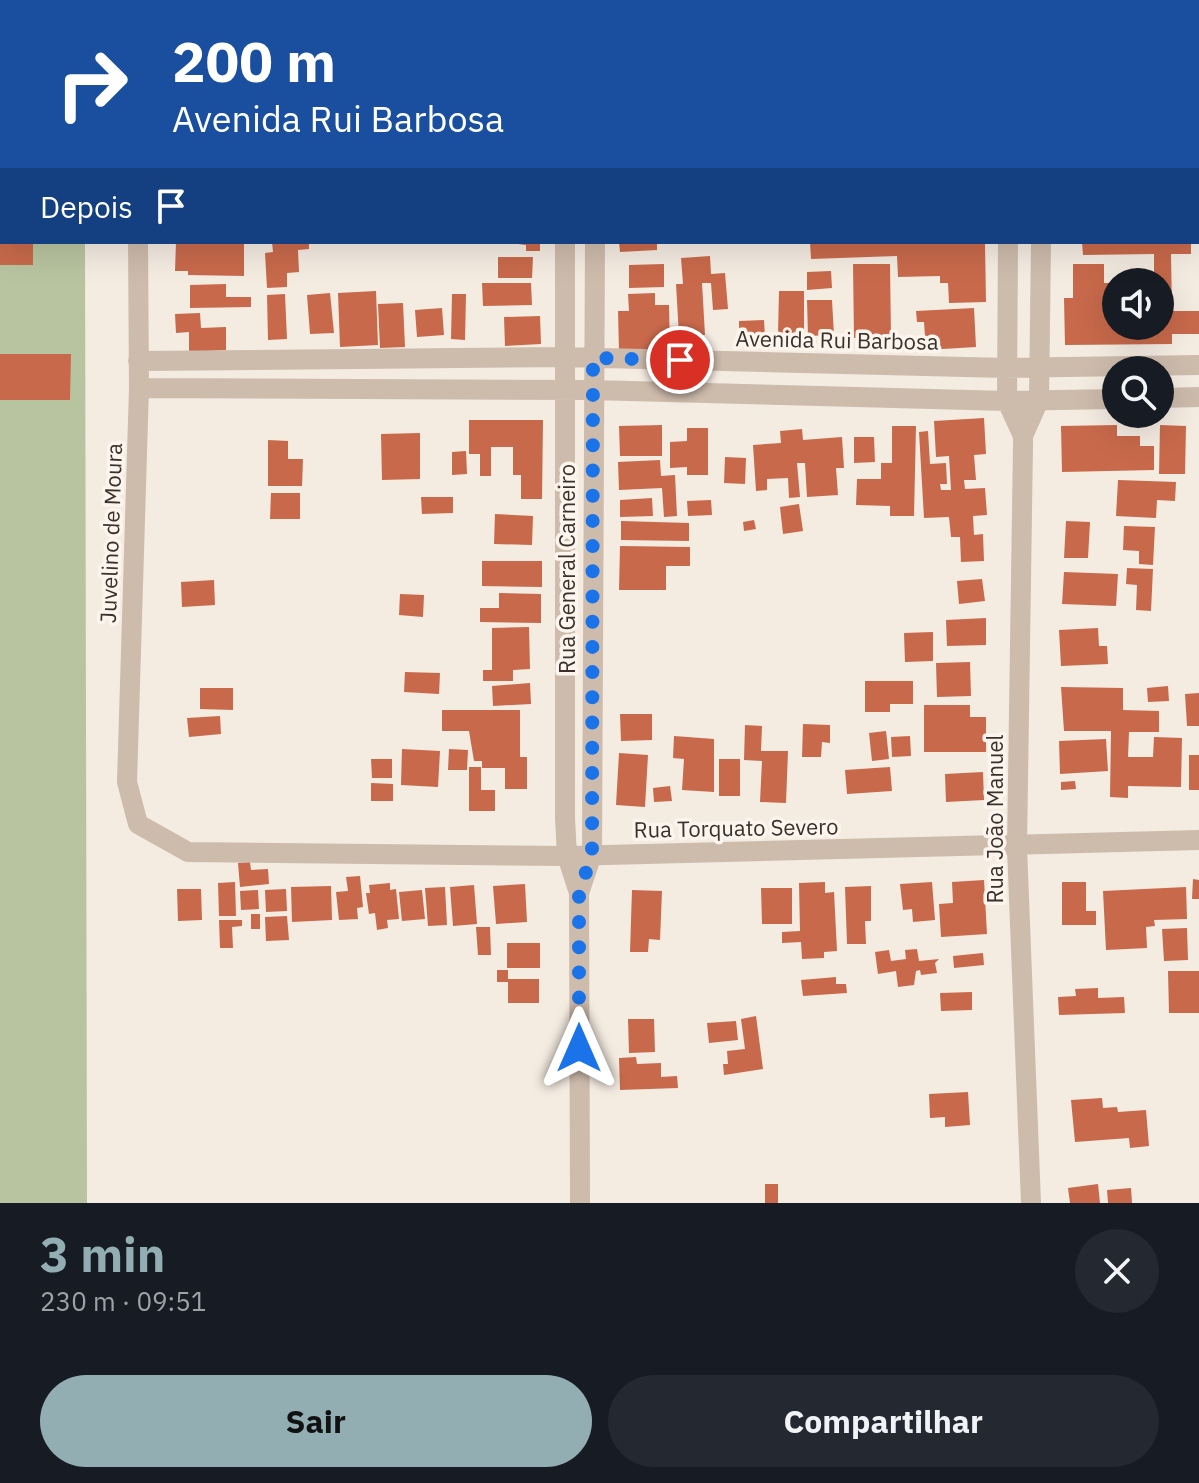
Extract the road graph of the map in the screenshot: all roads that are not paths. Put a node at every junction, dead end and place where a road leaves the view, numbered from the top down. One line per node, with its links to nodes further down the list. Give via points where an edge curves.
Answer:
1 (138, 244): 9 (street, Juvelino de Moura)
2 (565, 244): 6 (street, Rua General Carneiro)
3 (595, 244): 7 (street, Rua General Carneiro)
4 (1008, 244): 12 (street, Rua João Manuel)
5 (1041, 244): 13 (street, Rua João Manuel)
6 (564, 357): 7 (street, Avenida Rui Barbosa); 8 (street, Avenida Rui Barbosa); 16 (street, Rua General Carneiro)
7 (593, 358): 10 (street, Avenida Rui Barbosa); 17 (street, Rua General Carneiro)
8 (349, 359): 9 (street, Avenida Rui Barbosa); 15 (street)
9 (138, 361): 14 (street, Juvelino de Moura)
10 (796, 362): 12 (street, Avenida Rui Barbosa); 18 (street)
11 (1199, 365): 13 (street, Avenida Rui Barbosa)
12 (1006, 368): 13 (street, Avenida Rui Barbosa); 23 (street, Rua João Manuel)
13 (1042, 368): 22 (street, Rua João Manuel)
14 (139, 388): 15 (street); 25 (street, Juvelino de Moura, via 127,782)
15 (349, 389): 16 (street)
16 (565, 390): 17 (street); 29 (street, Rua General Carneiro)
17 (591, 390): 18 (street); 28 (street, Rua General Carneiro)
18 (796, 395): 23 (street)
19 (1199, 397): 20 (street)
20 (1174, 398)
21 (1102, 399): 22 (street)
22 (1039, 400): 23 (street); 24 (street, Rua João Manuel)
23 (1007, 401): 24 (street, Rua João Manuel)
24 (1023, 436): 27 (street, Rua João Manuel)
25 (138, 824): 29 (street, Rua Torquato Severo, via 188,852)
26 (1199, 840): 27 (street, Rua Torquato Severo)
27 (1017, 847): 28 (street, Rua Torquato Severo); 32 (street, Rua João Manuel)
28 (592, 854): 29 (street, Rua Torquato Severo); 30 (street, Rua General Carneiro)
29 (567, 856): 30 (street, Rua General Carneiro)
30 (579, 893): 31 (street, Rua General Carneiro)
31 (580, 1203)
32 (1031, 1203)

